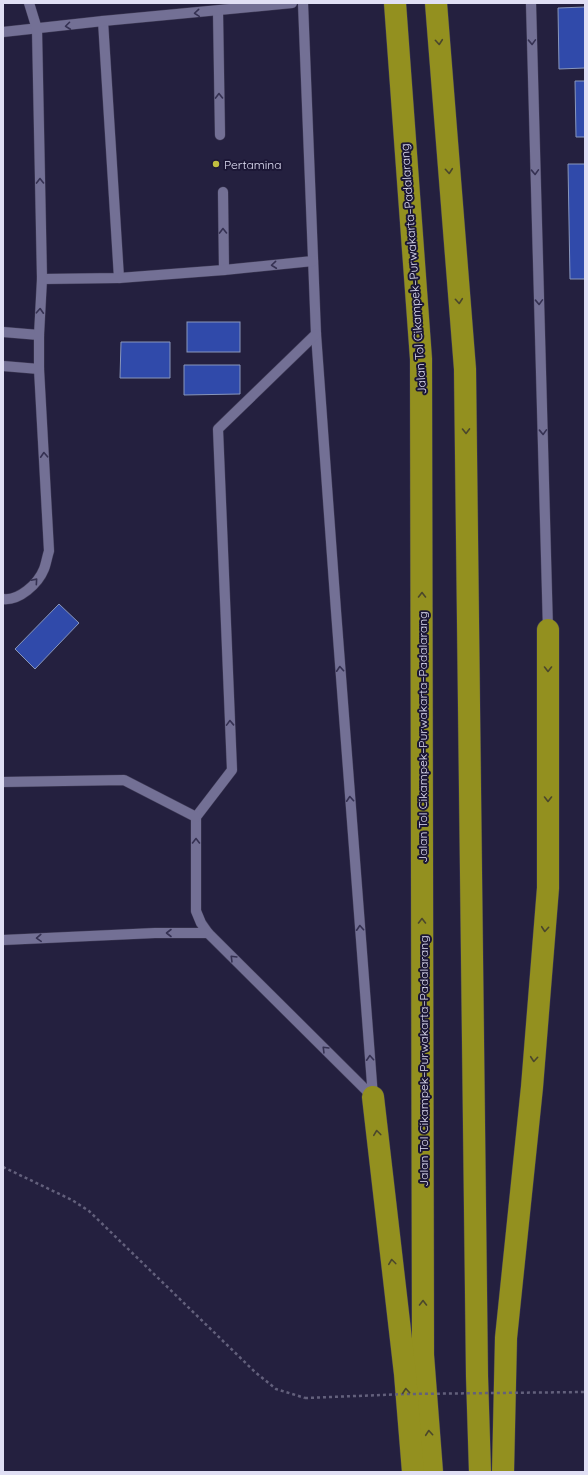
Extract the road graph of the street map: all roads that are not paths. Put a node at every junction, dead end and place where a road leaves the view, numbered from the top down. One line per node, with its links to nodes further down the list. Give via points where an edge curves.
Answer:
1 (30, 3): 9 (lane)
2 (292, 3): 7 (lane)
3 (303, 3): 13 (lane)
4 (395, 3): 30 (highway, Jalan Tol Cikampek–Purwakarta–Padalarang, one-way to 4, via 423,1355 421,359)
5 (436, 3): 31 (highway, one-way to 31, via 465,368)
6 (531, 3): 23 (lane, one-way to 23)
7 (218, 11): 8 (lane, one-way to 8); 11 (lane, one-way to 7)
8 (103, 21): 9 (lane, one-way to 9); 15 (lane)
9 (37, 29): 10 (lane); 16 (lane, one-way to 9)
10 (3, 32)
11 (220, 135)
12 (223, 192): 14 (lane, one-way to 12)
13 (313, 261): 14 (lane, one-way to 14); 18 (lane)
14 (224, 270): 15 (lane)
15 (119, 278): 16 (lane)
16 (42, 279): 19 (lane, one-way to 16)
17 (3, 332): 19 (lane)
18 (316, 334): 25 (lane, one-way to 18, via 232,770 218,429); 28 (lane, one-way to 18)
19 (39, 335): 21 (lane)
20 (3, 366): 21 (lane)
21 (39, 369): 22 (lane, one-way to 21, via 10,600 36,582 44,570 49,551)
22 (3, 599)
23 (548, 630): 32 (highway, one-way to 32, via 548,888 532,1087 506,1338)
24 (3, 782): 25 (lane, via 124,780)
25 (196, 817): 26 (lane, one-way to 25, via 196,911)
26 (208, 933): 27 (lane, one-way to 27); 28 (lane, one-way to 26)
27 (3, 940)
28 (373, 1097): 29 (highway, one-way to 28, via 405,1374)
29 (413, 1472)
30 (432, 1472)
31 (480, 1472)
32 (503, 1472)

